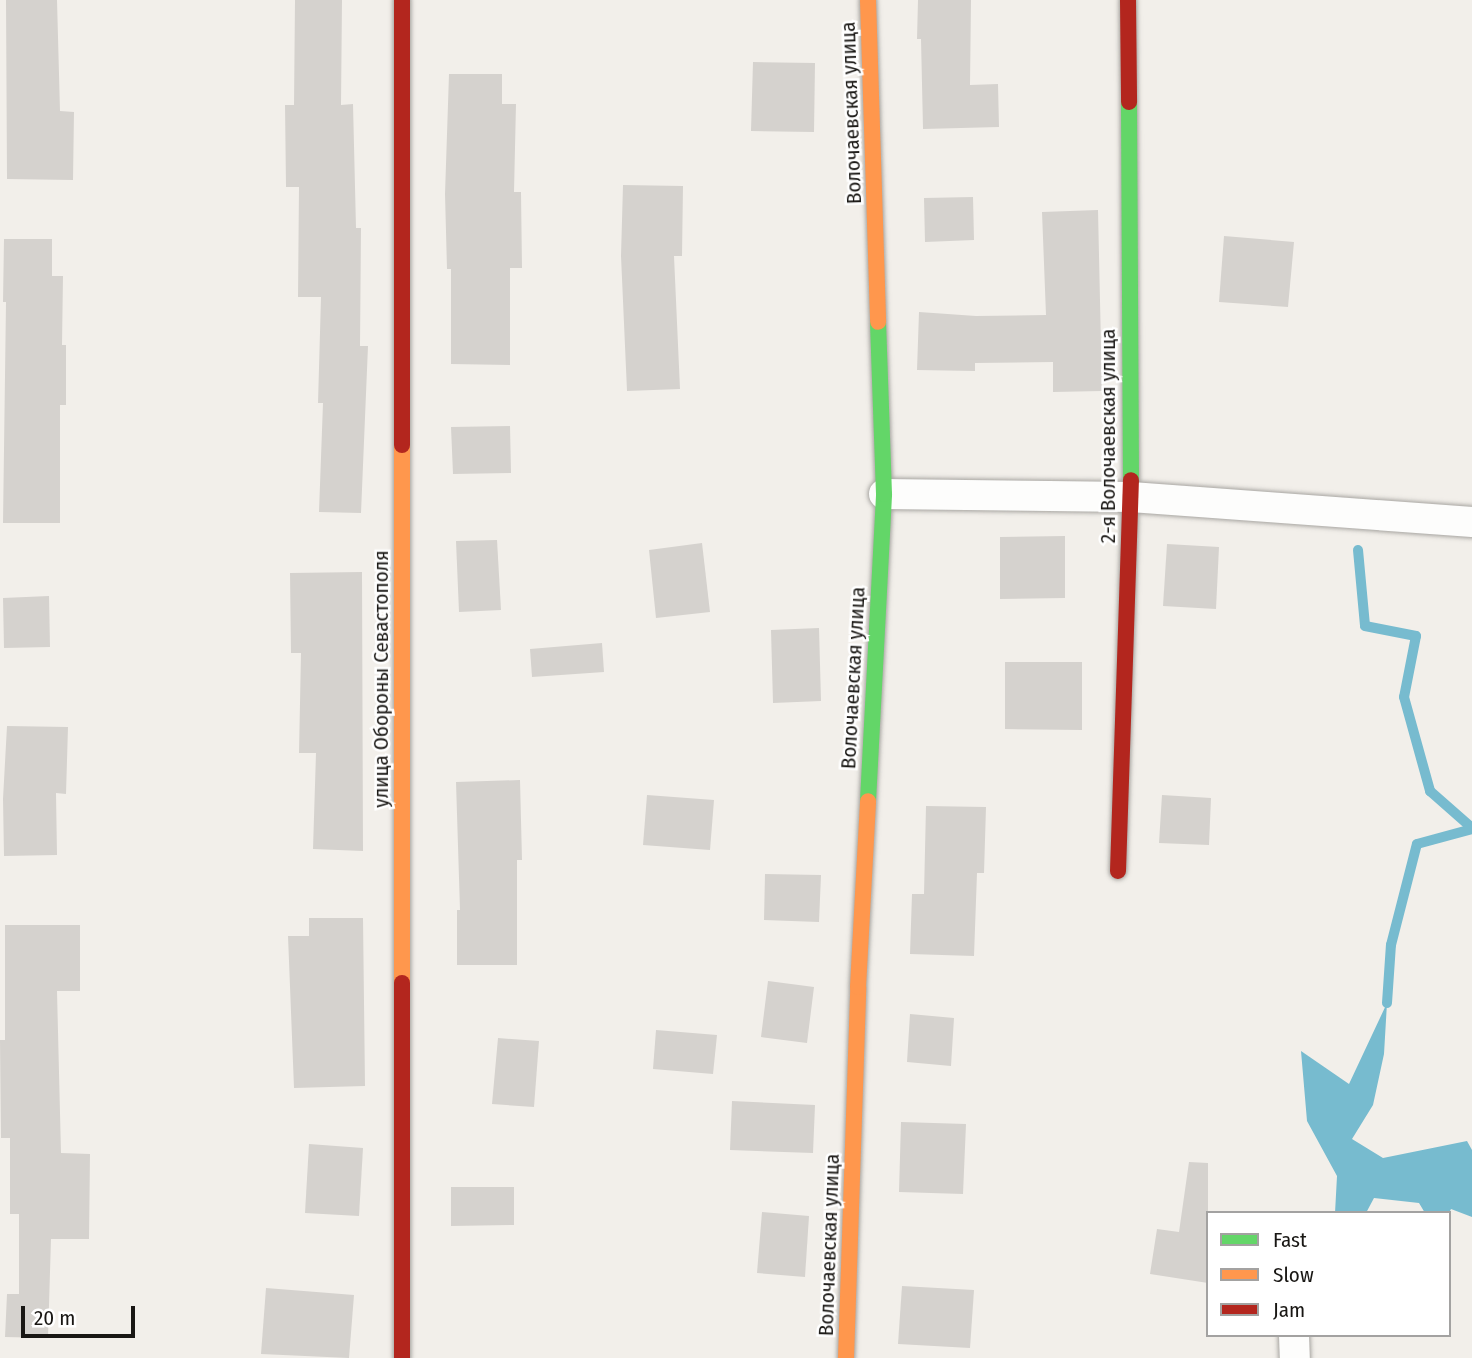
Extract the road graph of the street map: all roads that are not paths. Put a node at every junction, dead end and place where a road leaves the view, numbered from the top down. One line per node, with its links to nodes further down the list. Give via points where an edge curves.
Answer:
1 (402, 0): 9 (street, улица Обороны Севастополя)
2 (868, 0): 4 (street, Волочаевская улица)
3 (1128, 0): 5 (street, 2-я Волочаевская улица)
4 (884, 494): 5 (street); 10 (street, Волочаевская улица, via 858,987)
5 (1131, 497): 6 (street); 7 (street, 2-я Волочаевская улица)
6 (1472, 522)
7 (1118, 872)
8 (1294, 1337): 11 (street)
9 (402, 1358)
10 (846, 1358)
11 (1295, 1358)

